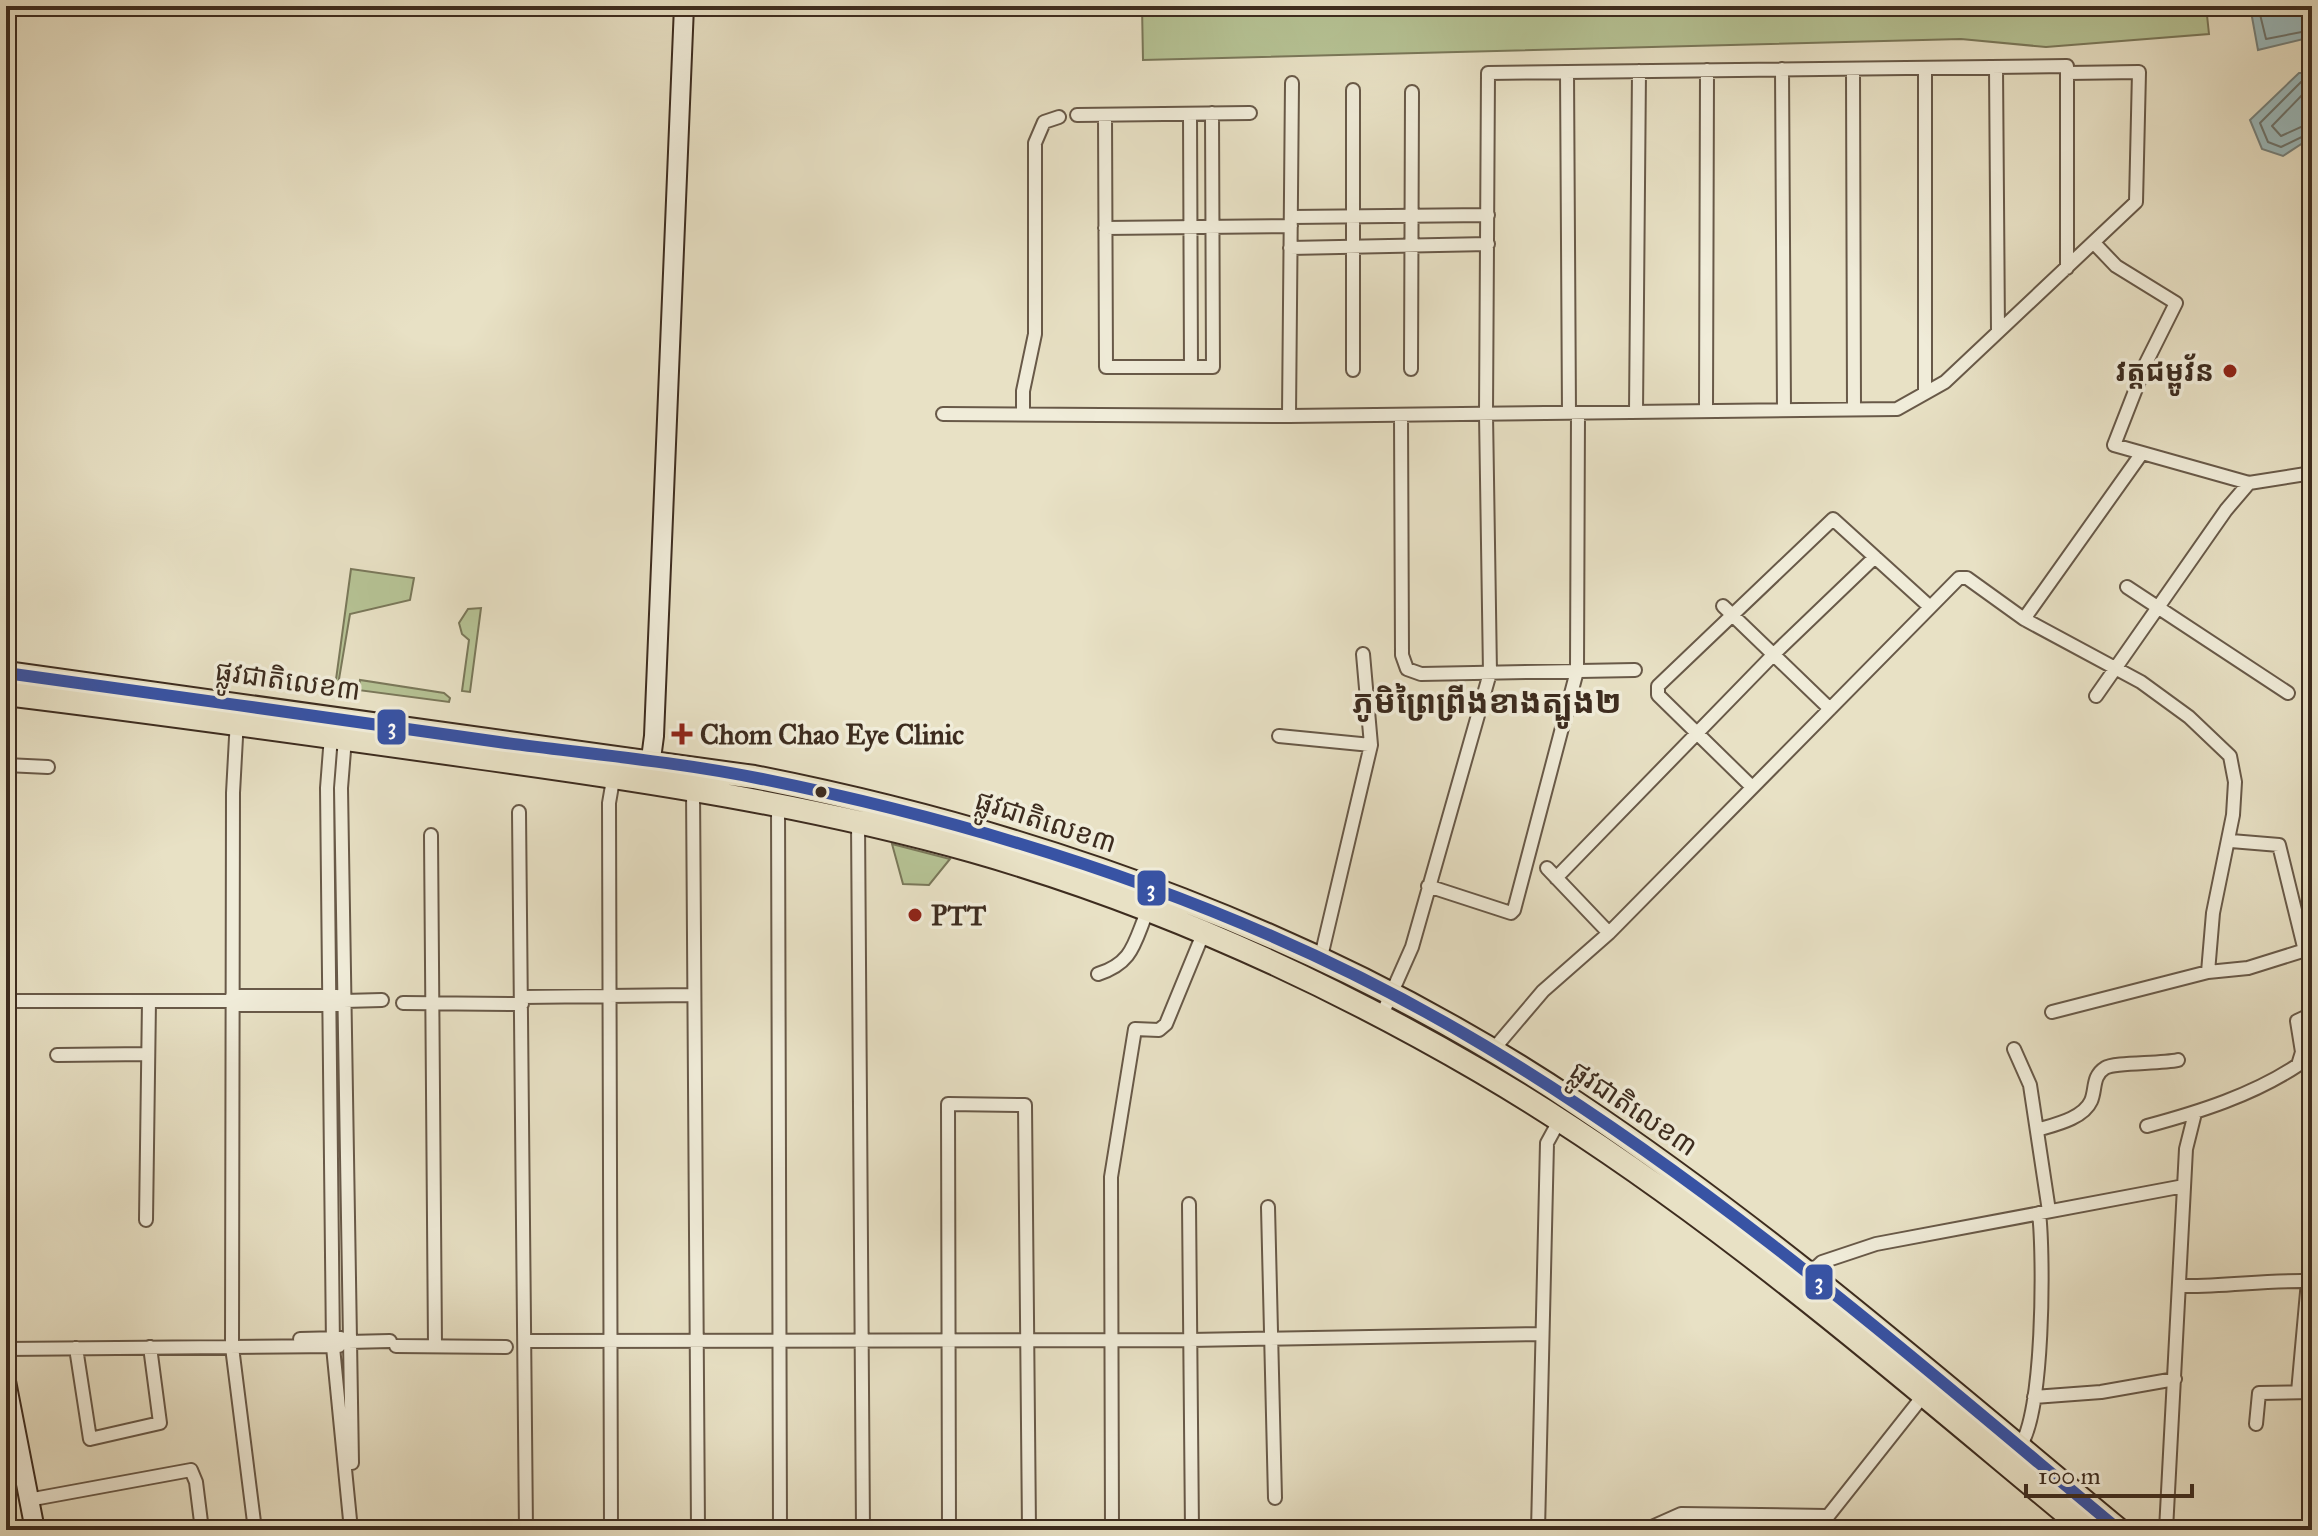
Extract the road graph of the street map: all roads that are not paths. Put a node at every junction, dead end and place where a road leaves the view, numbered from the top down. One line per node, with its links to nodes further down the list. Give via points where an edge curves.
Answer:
1 (684, 6): 76 (street)
2 (1996, 67): 3 (street); 9 (street, via 2067,66); 32 (street)
3 (1925, 68): 5 (street); 36 (street)
4 (1782, 69): 5 (street); 6 (street); 38 (street)
5 (1853, 69): 37 (street)
6 (1707, 70): 7 (street); 39 (street)
7 (1639, 71): 8 (street); 40 (street)
8 (1567, 72): 19 (street, via 1488,73); 42 (street)
9 (2067, 73): 26 (street, via 2139,72 2137,199); 31 (street)
10 (1292, 83): 22 (street)
11 (1353, 90): 21 (street)
12 (1412, 92): 20 (street)
13 (1212, 113): 14 (street); 15 (street); 23 (street)
14 (1250, 113)
15 (1190, 114): 17 (street); 25 (street)
16 (1077, 115): 17 (street)
17 (1105, 115): 24 (street)
18 (1059, 117): 41 (street, via 1044,122 1035,143 1035,334)
19 (1488, 215): 20 (street); 27 (street)
20 (1412, 216): 21 (street); 28 (street)
21 (1353, 217): 22 (street); 29 (street)
22 (1291, 222): 23 (street); 30 (street)
23 (1213, 227): 25 (street); 33 (street, via 1213,367)
24 (1105, 228): 25 (street); 33 (street, via 1106,367)
25 (1190, 228): 33 (street)
26 (2094, 243): 31 (street); 47 (street, via 2116,266 2176,303 2114,445)
27 (1488, 244): 28 (street); 44 (street)
28 (1412, 245): 29 (street); 34 (street)
29 (1353, 247): 30 (street); 35 (street)
30 (1290, 248): 46 (street)
31 (2067, 268): 32 (street)
32 (1998, 332): 36 (street, via 1945,382)
33 (1191, 367)
34 (1411, 369)
35 (1353, 370)
36 (1925, 393): 37 (street, via 1897,409)
37 (1854, 409): 38 (street)
38 (1784, 410): 39 (street)
39 (1706, 411): 40 (street)
40 (1636, 412): 42 (street)
41 (1023, 413): 43 (street); 46 (street)
42 (1573, 413): 44 (street); 61 (street)
43 (943, 414)
44 (1486, 414): 45 (street); 63 (street)
45 (1401, 415): 46 (street); 63 (street, via 1402,655 1407,669 1421,674)
46 (1289, 416)
47 (2142, 453): 49 (street); 56 (street)
48 (2312, 473): 49 (street)
49 (2249, 483): 53 (street)
50 (1875, 557): 54 (street); 55 (street, via 1833,519); 57 (street)
51 (2127, 587): 53 (street)
52 (1723, 606): 55 (street)
53 (2159, 606): 59 (street); 64 (street)
54 (1930, 607): 56 (street, via 1964,576); 67 (street)
55 (1735, 615): 57 (street); 69 (street, via 1656,691)
56 (2024, 619): 59 (street)
57 (1775, 653): 67 (street); 69 (street)
58 (1363, 654): 72 (street)
59 (2117, 666): 66 (street); 83 (street, via 2189,717 2230,756 2235,782)
60 (1635, 670): 61 (street)
61 (1577, 671): 63 (street); 84 (street, via 1514,910)
62 (6, 673): 68 (highway, ផ្លូវជាតិលេខ៣)
63 (1490, 673): 84 (street)
64 (2288, 693)
65 (6, 694): 68 (highway, ផ្លូវជាតិលេខ៣)
66 (2096, 696)
67 (1830, 709): 77 (street)
68 (238, 713): 71 (highway, ផ្លូវជាតិលេខ៣); 74 (highway, ផ្លូវជាតិលេខ៣); 101 (street)
69 (1698, 734): 77 (street); 86 (street, via 1552,873)
70 (1279, 736): 72 (street)
71 (338, 737): 74 (highway, ផ្លូវជាតិលេខ៣); 95 (street, via 327,788); 96 (street)
72 (1371, 745): 89 (street)
73 (6, 765): 75 (street)
74 (616, 766): 76 (highway, ផ្លូវជាតិលេខ៣); 93 (street, via 609,803)
75 (48, 767)
76 (650, 771): 78 (highway, ផ្លូវជាតិលេខ៣); 89 (highway, ផ្លូវជាតិលេខ៣, via 840,795 998,836 1156,890)
77 (1752, 787): 86 (street)
78 (693, 788): 79 (highway, ផ្លូវជាតិលេខ៣); 92 (street)
79 (778, 803): 81 (highway, ផ្លូវជាតិលេខ៣); 130 (street)
80 (519, 812): 98 (street)
81 (858, 821): 85 (highway, ផ្លូវជាតិលេខ៣, via 995,858); 125 (street)
82 (431, 835): 103 (street)
83 (2231, 841): 88 (street, via 2279,845); 90 (street, via 2213,913)
84 (1428, 886): 94 (street, via 1412,947)
85 (1147, 912): 87 (highway, ផ្លូវជាតិលេខ៣); 91 (street, via 1127,959)
86 (1609, 933): 108 (street, via 1543,991)
87 (1203, 934): 106 (highway, ផ្លូវជាតិលេខ៣); 133 (street, via 1166,1024 1159,1030 1135,1029 1111,1177)
88 (2308, 949): 90 (street, via 2248,968)
89 (1320, 961): 94 (highway, ផ្លូវជាតិលេខ៣)
90 (2208, 972): 104 (street)
91 (1098, 974)
92 (693, 995): 93 (street); 129 (street)
93 (609, 996): 98 (street); 128 (street)
94 (1391, 996): 106 (street); 108 (highway, ផ្លូវជាតិលេខ៣)
95 (329, 1000): 96 (street); 101 (street); 134 (street)
96 (344, 1000): 97 (street); 135 (street)
97 (382, 1000)
98 (522, 1000): 103 (street); 127 (street)
99 (6, 1001): 100 (street)
100 (149, 1001): 101 (street); 109 (street)
101 (232, 1001): 136 (street)
102 (403, 1003): 103 (street)
103 (431, 1003): 137 (street)
104 (2052, 1012)
105 (2312, 1014): 112 (street, via 2297,1021 2302,1052 2298,1065)
106 (1381, 1017): 113 (highway, ផ្លូវជាតិលេខ៣)
107 (2014, 1049): 115 (street, via 2030,1085)
108 (1492, 1051): 121 (highway, ផ្លូវជាតិលេខ៣, via 1710,1196)
109 (148, 1054): 110 (street); 120 (street)
110 (57, 1055)
111 (2178, 1060): 115 (street, via 2104,1068 2082,1111)
112 (2195, 1113): 114 (street); 116 (street)
113 (1559, 1121): 123 (street, via 1547,1143); 146 (highway, ផ្លូវជាតិលេខ៣, via 1713,1227)
114 (2147, 1126)
115 (2037, 1130): 119 (street)
116 (2184, 1186): 119 (street); 122 (street)
117 (1189, 1204): 126 (street)
118 (1268, 1207): 124 (street)
119 (2044, 1212): 121 (street, via 1876,1244 1822,1262); 147 (street)
120 (146, 1220)
121 (1809, 1274): 149 (highway, ផ្លូវជាតិលេខ៣)
122 (2179, 1286): 142 (street); 144 (street, via 2308,1281)
123 (1541, 1334): 124 (street); 167 (street)
124 (1271, 1339): 126 (street); 150 (street)
125 (864, 1340): 130 (street); 131 (street); 162 (street)
126 (1190, 1340): 133 (street); 166 (street)
127 (525, 1341): 128 (street); 158 (street)
128 (610, 1341): 129 (street); 159 (street)
129 (697, 1341): 130 (street); 160 (street)
130 (778, 1341): 161 (street)
131 (948, 1341): 132 (street); 132 (street, via 948,1104 1025,1105); 163 (street)
132 (1027, 1341): 133 (street); 164 (street)
133 (1110, 1341): 165 (street)
134 (333, 1342): 135 (street); 136 (street); 157 (street)
135 (348, 1342): 137 (street); 157 (street)
136 (232, 1343): 138 (street); 156 (street)
137 (435, 1346): 139 (street)
138 (150, 1347): 140 (street); 140 (street, via 160,1423 90,1439)
139 (506, 1347)
140 (76, 1348): 141 (street)
141 (6, 1349)
142 (2175, 1379): 147 (street); 173 (street)
143 (6, 1381): 151 (street)
144 (2298, 1392): 145 (street); 148 (street, via 2259,1393)
145 (2312, 1392)
146 (1923, 1396): 153 (street); 171 (highway, ផ្លូវជាតិលេខ៣)
147 (2034, 1397): 149 (street, via 2029,1436)
148 (2256, 1424)
149 (2019, 1447): 172 (highway, ផ្លូវជាតិលេខ៣)
150 (1275, 1498)
151 (28, 1500): 154 (street); 155 (street, via 191,1470)
152 (1714, 1514): 153 (street); 168 (street, via 1681,1514); 169 (street)
153 (1826, 1516): 170 (street)
154 (35, 1530)
155 (202, 1530)
156 (255, 1530)
157 (352, 1530)
158 (526, 1530)
159 (611, 1530)
160 (698, 1530)
161 (780, 1530)
162 (863, 1530)
163 (949, 1530)
164 (1029, 1530)
165 (1112, 1530)
166 (1192, 1530)
167 (1538, 1530)
168 (1645, 1530)
169 (1714, 1530)
170 (1817, 1530)
171 (2086, 1530)
172 (2119, 1530)
173 (2166, 1530)

